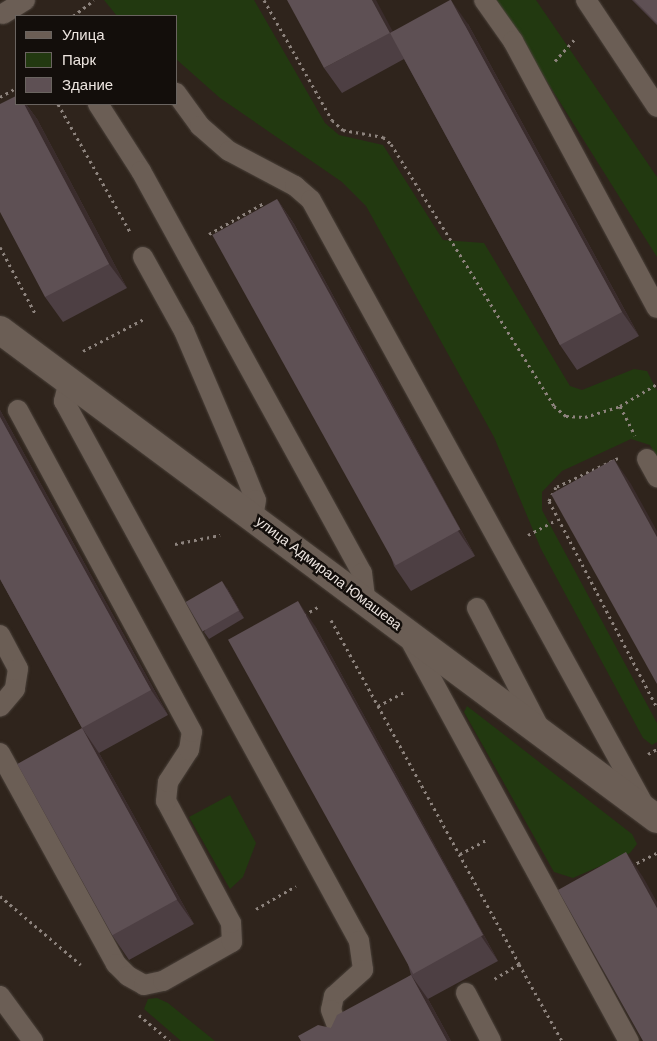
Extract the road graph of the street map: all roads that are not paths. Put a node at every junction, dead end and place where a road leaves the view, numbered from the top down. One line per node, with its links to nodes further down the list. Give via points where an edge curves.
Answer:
1 (25, 0): 4 (lane)
2 (484, 0): 9 (lane, via 530,73)
3 (587, 0): 7 (lane)
4 (6, 15)
5 (178, 96): 23 (lane, via 200,126 229,151 295,186 311,200)
6 (99, 105): 16 (lane, via 183,248 362,573)
7 (657, 107)
8 (143, 257): 15 (lane, via 170,305 247,478 256,500)
9 (657, 308)
10 (0, 330): 11 (street, улица Адмирала Юмашева)
11 (69, 381): 15 (street, улица Адмирала Юмашева); 27 (lane, via 64,401 359,941 363,970 334,996 331,1010)
12 (18, 410): 22 (lane, via 28,422 192,732 189,750 168,782 166,801 231,923 232,942 163,981 144,985 128,976 116,964)
13 (647, 459): 14 (lane)
14 (657, 477)
15 (254, 517): 16 (street, улица Адмирала Юмашева)
16 (365, 598): 18 (street, улица Адмирала Юмашева)
17 (477, 608): 21 (lane)
18 (404, 629): 21 (street, улица Адмирала Юмашева); 29 (lane)
19 (0, 635): 20 (lane, via 18,669 15,689)
20 (0, 707)
21 (541, 731): 23 (street, улица Адмирала Юмашева)
22 (0, 753)
23 (652, 815)
24 (466, 993): 28 (lane)
25 (0, 996): 26 (lane)
26 (33, 1041)
27 (343, 1041)
28 (491, 1041)
29 (629, 1041)

